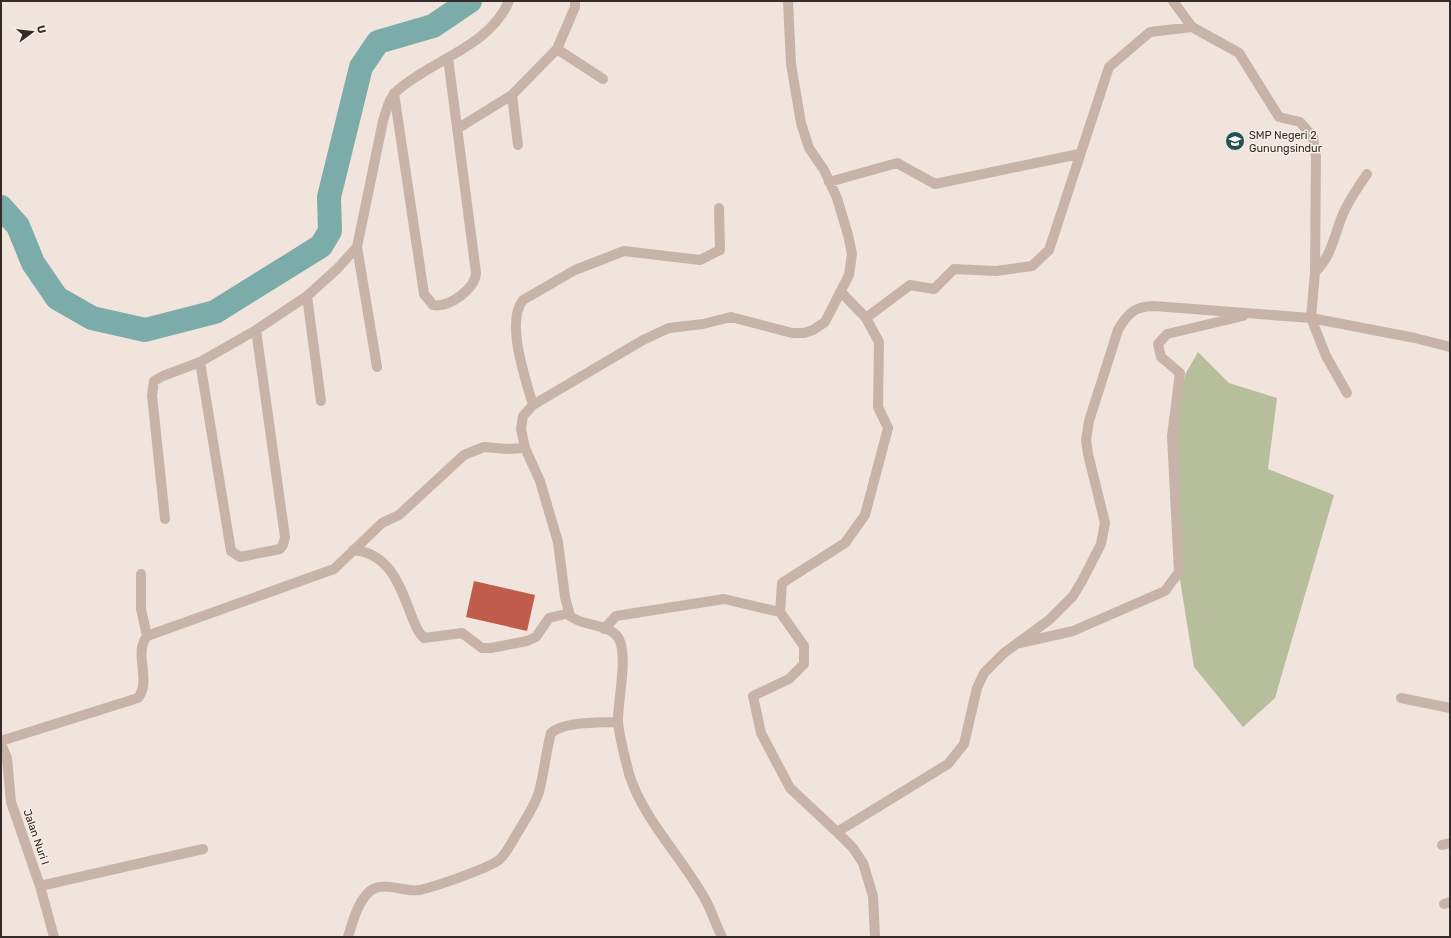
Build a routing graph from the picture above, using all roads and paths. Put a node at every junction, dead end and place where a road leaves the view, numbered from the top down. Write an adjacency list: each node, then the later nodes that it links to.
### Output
1 (509, 1): 7 (street)
2 (576, 1): 6 (street)
3 (788, 1): 15 (street)
4 (1173, 1): 5 (street)
5 (1192, 27): 13 (street); 18 (street)
6 (557, 49): 8 (street); 10 (street)
7 (448, 58): 9 (street); 11 (street)
8 (603, 79)
9 (394, 93): 11 (street); 17 (street)
10 (512, 95): 11 (street); 12 (street)
11 (457, 129)
12 (518, 145)
13 (1079, 154): 15 (street); 22 (street)
14 (1366, 174): 18 (street)
15 (829, 182): 19 (street)
16 (719, 208): 30 (street)
17 (357, 247): 20 (street); 27 (street)
18 (1315, 272): 23 (street)
19 (841, 292): 22 (street); 30 (street)
20 (307, 296): 24 (street); 29 (street)
21 (1251, 314): 23 (street); 39 (street); 39 (street)
22 (866, 318): 35 (street)
23 (1311, 318): 25 (street); 28 (street)
24 (256, 330): 26 (street); 26 (street)
25 (1450, 347)
26 (200, 362): 32 (street)
27 (377, 367)
28 (1347, 393)
29 (321, 401)
30 (532, 405): 31 (street)
31 (525, 448): 33 (street); 36 (street)
32 (166, 519)
33 (353, 550): 36 (street); 38 (street)
34 (141, 574): 38 (street)
35 (780, 612): 37 (street); 44 (street)
36 (569, 613): 37 (street)
37 (604, 629): 42 (street)
38 (147, 636): 43 (street)
39 (1016, 644): 44 (street)
40 (1401, 698): 41 (street)
41 (1450, 708)
42 (618, 722): 48 (street); 49 (street)
43 (1, 743): 46 (street, Jalan Nuri I)
44 (837, 832): 50 (street)
45 (203, 849): 46 (street)
46 (40, 886): 47 (street, Jalan Nuri I)
47 (54, 937)
48 (348, 937)
49 (722, 937)
50 (875, 937)

